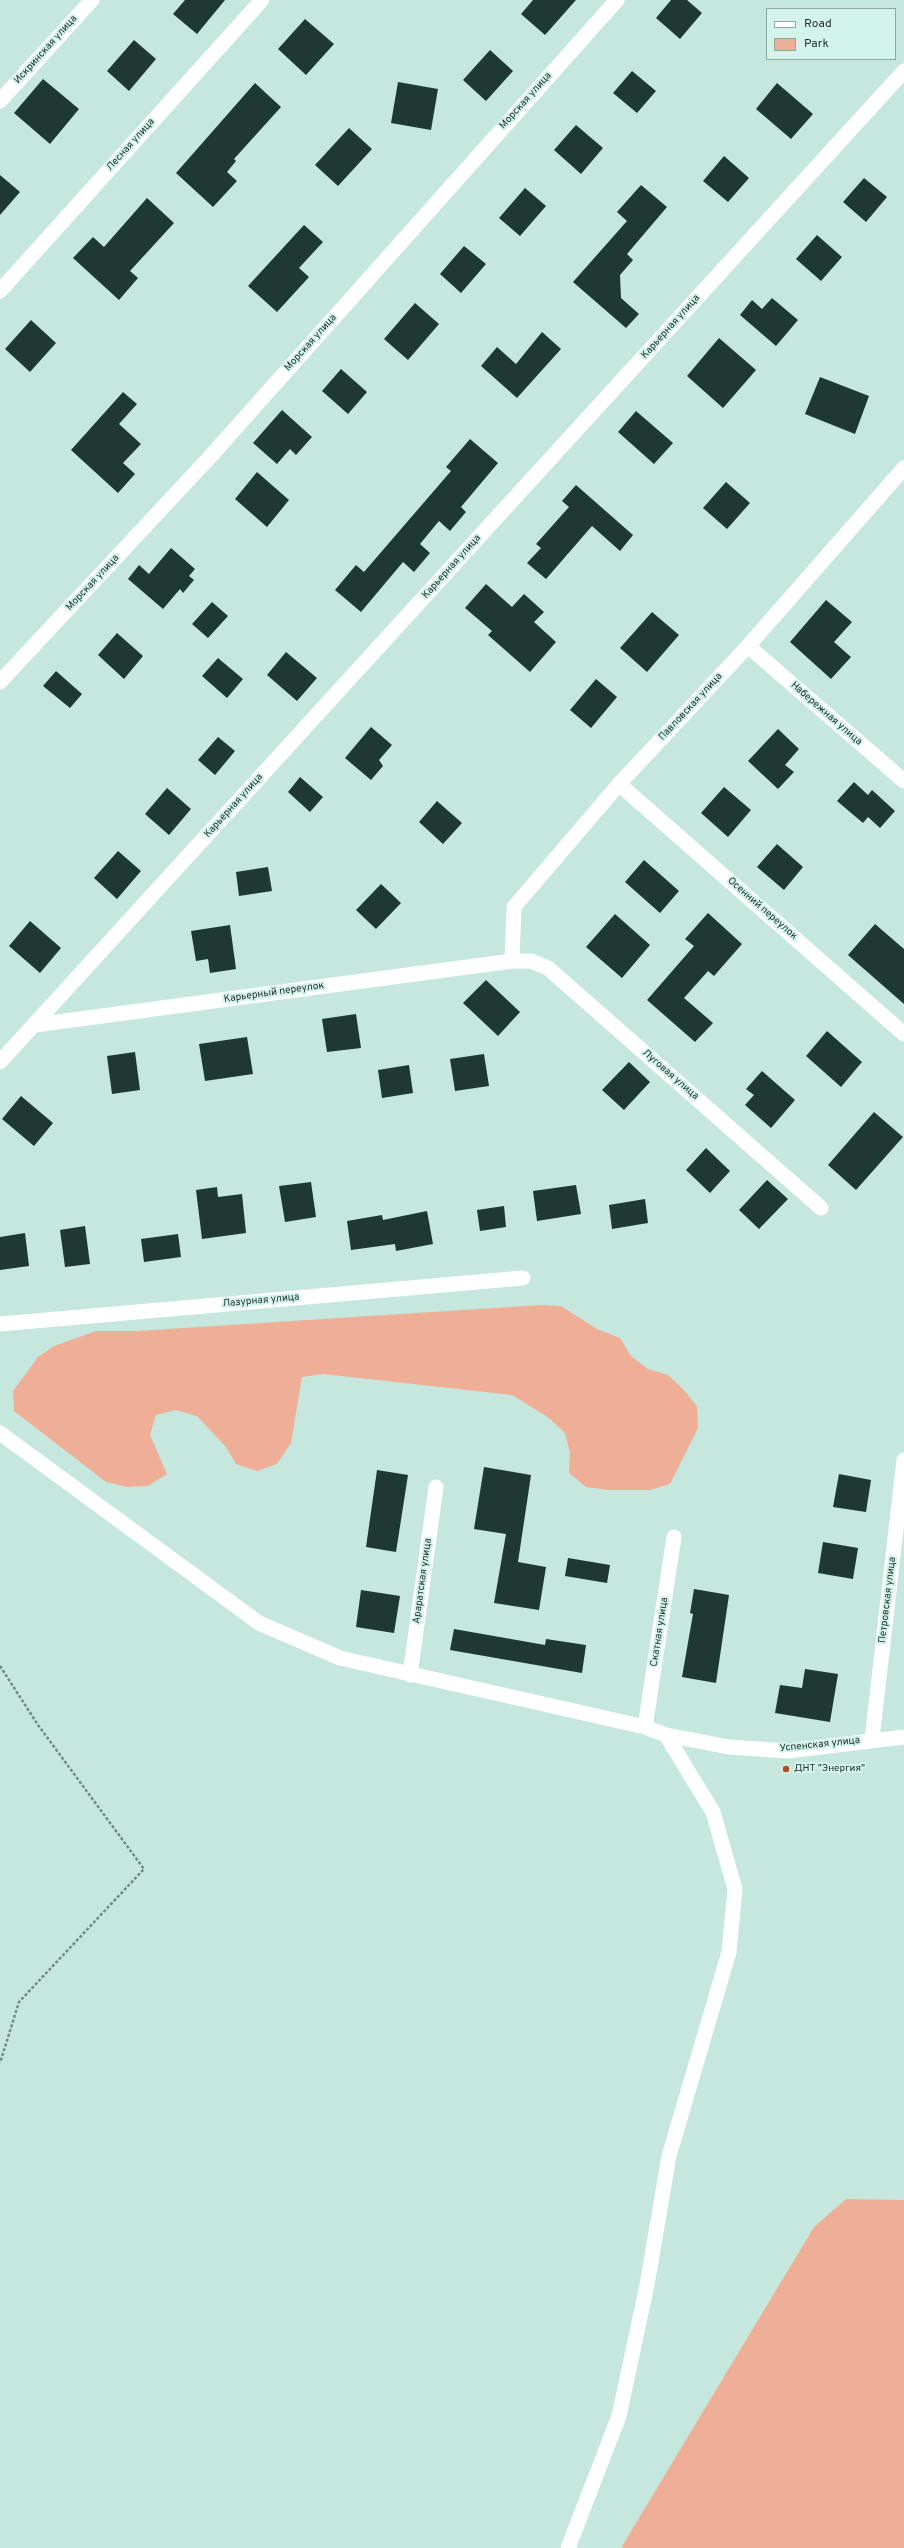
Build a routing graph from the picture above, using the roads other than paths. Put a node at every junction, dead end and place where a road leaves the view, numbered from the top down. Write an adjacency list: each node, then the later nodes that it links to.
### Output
1 (92, 0): 5 (street, Искринская улица)
2 (262, 0): 6 (street, Лесная улица)
3 (617, 0): 9 (street, Морская улица)
4 (904, 71): 13 (street, Карьерная улица)
5 (0, 101)
6 (0, 291)
7 (904, 468): 8 (street, Павловская улица)
8 (748, 646): 10 (street, Набережная улица); 11 (street, Павловская улица)
9 (0, 682)
10 (904, 781)
11 (619, 784): 12 (street, Павловская улица); 14 (street, Осенний переулок)
12 (512, 961): 13 (street, Карьерный переулок); 16 (street, Луговая улица)
13 (35, 1025): 15 (street, Карьерная улица)
14 (904, 1034)
15 (0, 1062)
16 (821, 1208)
17 (523, 1278): 18 (street, Лазурная улица)
18 (0, 1324)
19 (0, 1433): 23 (street, Успенская улица)
20 (904, 1460): 27 (street, Петровская улица)
21 (436, 1487): 23 (street, Араратская улица)
22 (674, 1537): 24 (street, Скатная улица)
23 (410, 1675): 24 (street, Успенская улица)
24 (646, 1727): 25 (street, Успенская улица)
25 (666, 1735): 27 (street, Успенская улица); 28 (street)
26 (904, 1737): 27 (street, Успенская улица)
27 (872, 1739)
28 (568, 2548)

